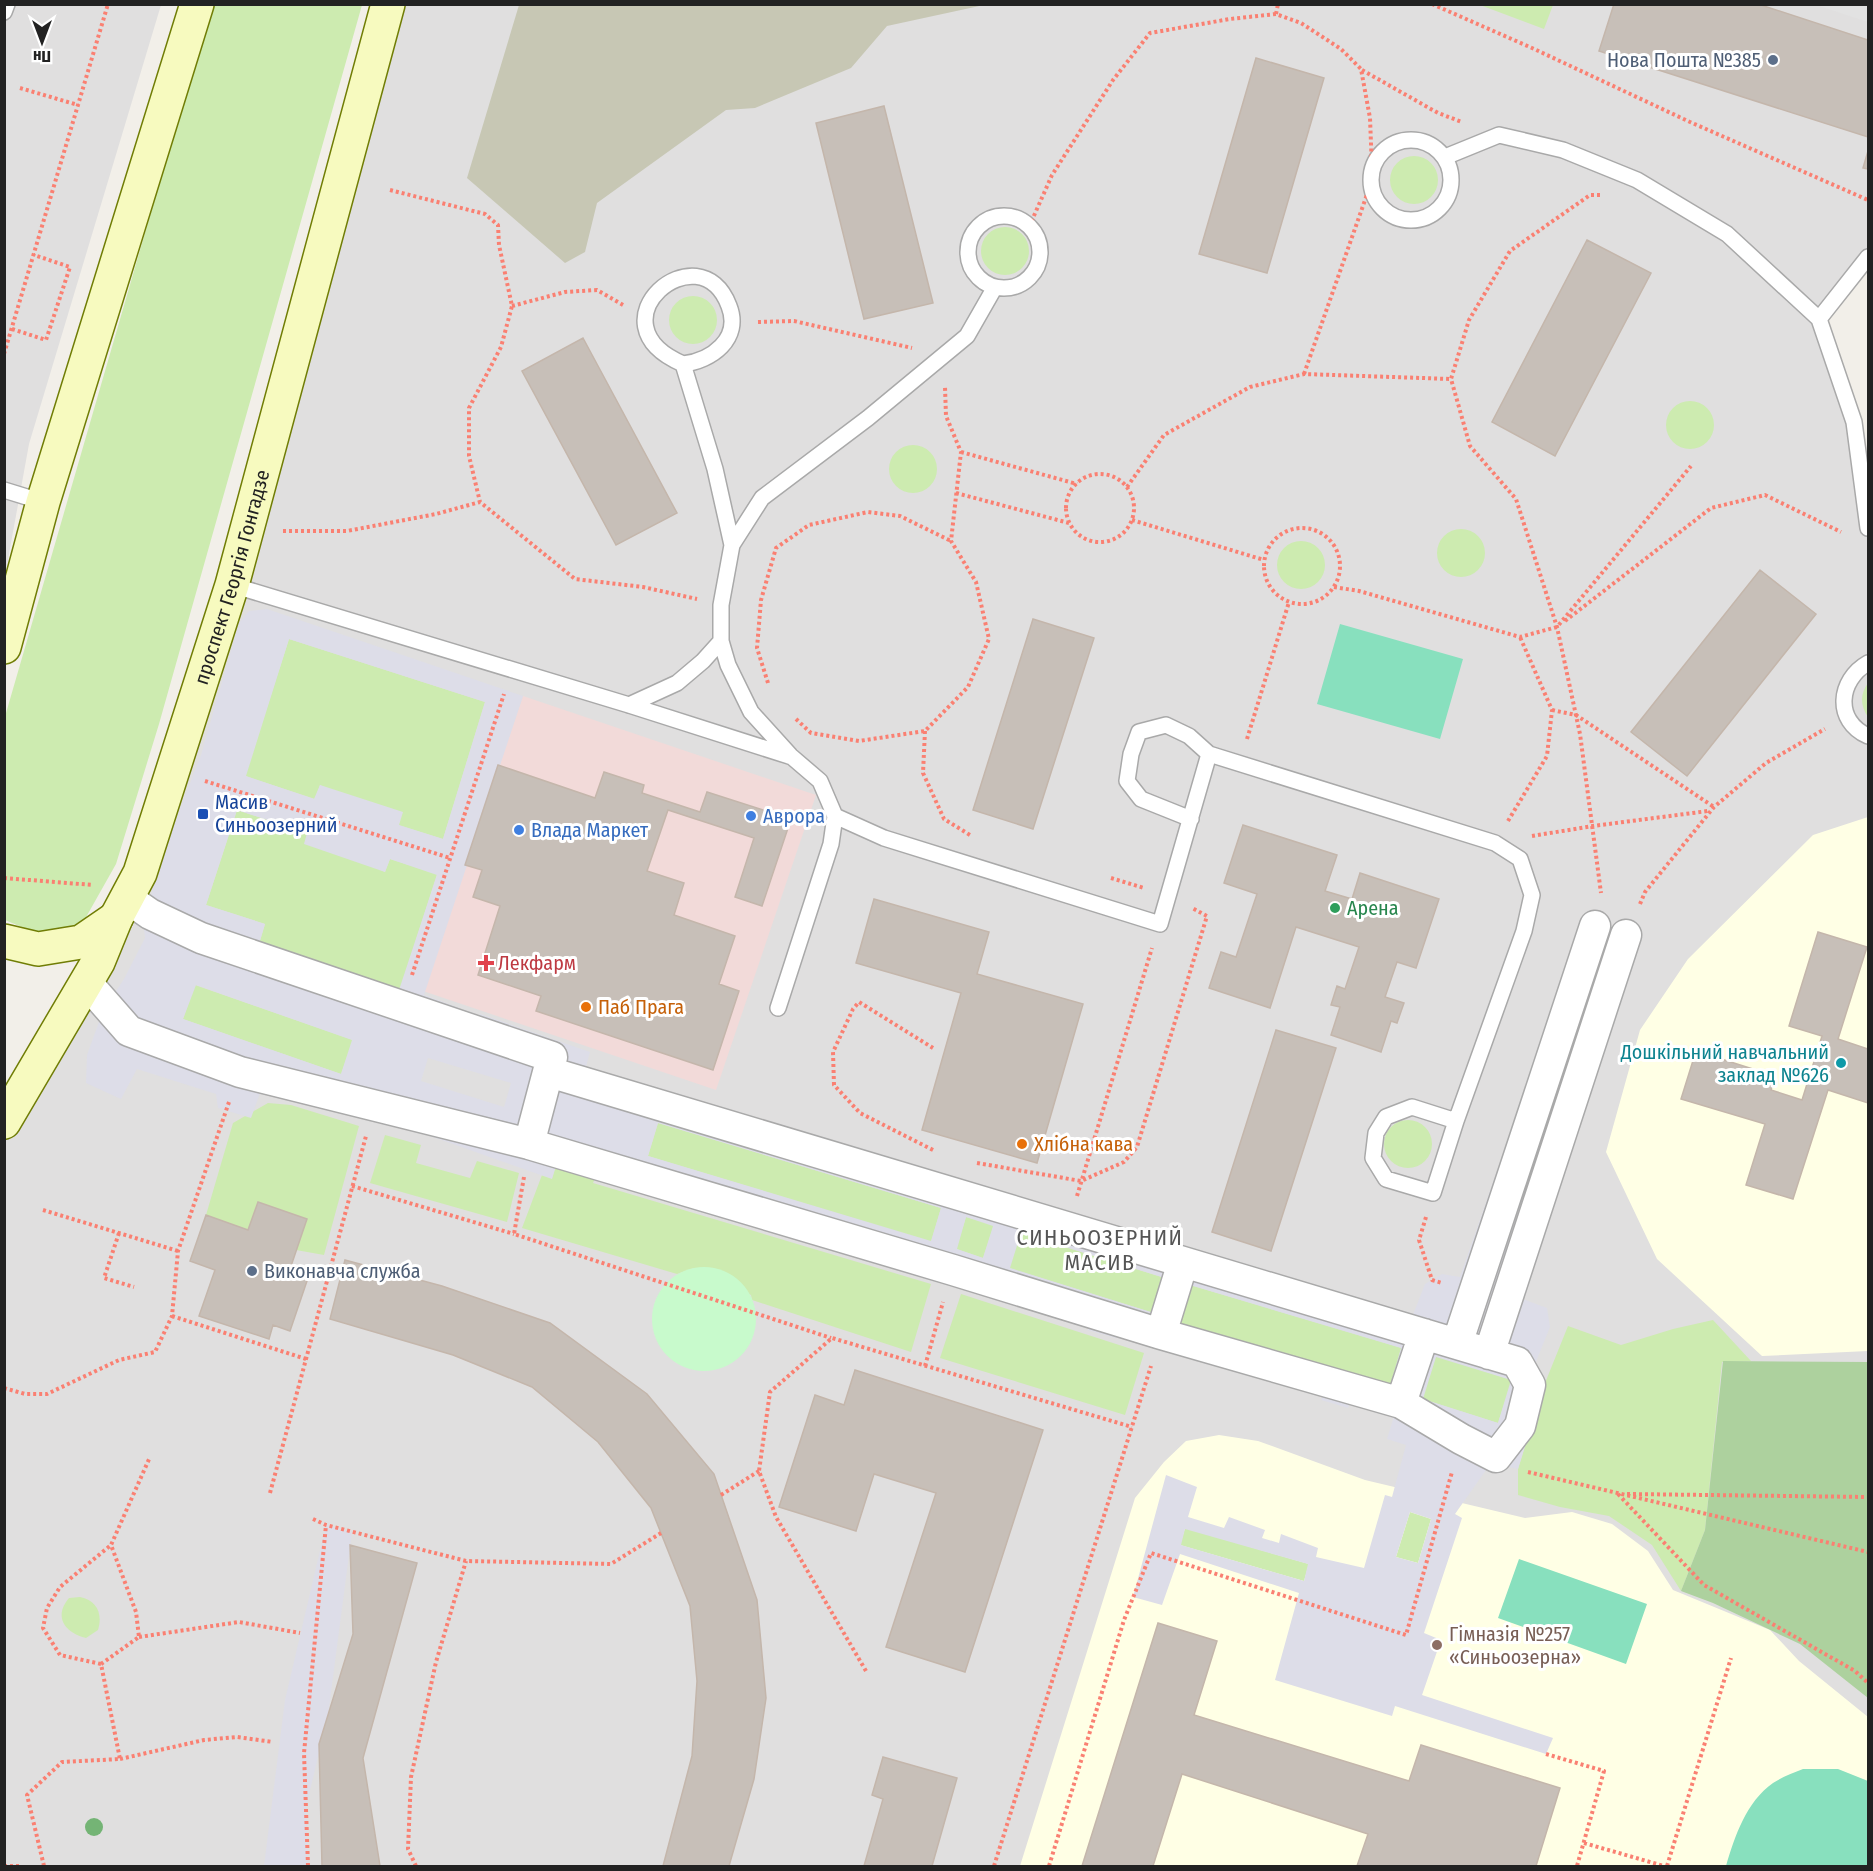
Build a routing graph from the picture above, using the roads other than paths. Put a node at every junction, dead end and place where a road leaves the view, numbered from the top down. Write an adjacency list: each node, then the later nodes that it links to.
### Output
1 (7, 4): 4 (lane)
2 (197, 4): 11 (street)
3 (388, 4): 14 (street, проспект Георгія Гонгадзе)
4 (4, 12)
5 (1445, 158): 5 (lane); 8 (lane)
6 (1869, 257): 8 (lane)
7 (995, 287): 7 (lane); 13 (lane)
8 (1819, 319): 12 (lane)
9 (683, 364): 9 (lane); 13 (lane)
10 (4, 490): 11 (lane)
11 (44, 502): 16 (street)
12 (1869, 528)
13 (732, 545): 15 (lane)
14 (232, 585): 18 (lane); 24 (street, проспект Георгія Гонгадзе)
15 (722, 641): 18 (lane); 21 (lane)
16 (4, 647)
17 (1869, 663): 19 (lane)
18 (629, 705): 21 (lane)
19 (1869, 736)
20 (1209, 754): 23 (lane); 23 (lane); 29 (lane)
21 (792, 757): 22 (lane)
22 (835, 816): 23 (lane); 27 (lane)
23 (1191, 819)
24 (115, 901): 25 (street); 26 (street, проспект Георгія Гонгадзе); 28 (street)
25 (4, 941)
26 (86, 982): 30 (street, проспект Георгія Гонгадзе); 31 (street)
27 (778, 1008)
28 (549, 1072): 31 (street); 34 (street)
29 (1456, 1121): 29 (lane)
30 (4, 1122)
31 (530, 1144): 37 (street)
32 (1507, 1194): 33 (street); 33 (street); 35 (street)
33 (1538, 1204): 36 (street)
34 (1183, 1262): 37 (street); 38 (street)
35 (1474, 1293): 36 (street); 39 (street)
36 (1505, 1302): 40 (street)
37 (1161, 1334): 41 (street)
38 (1424, 1334): 39 (street); 41 (street)
39 (1457, 1344): 40 (street)
40 (1489, 1354): 41 (street)
41 (1401, 1403)

